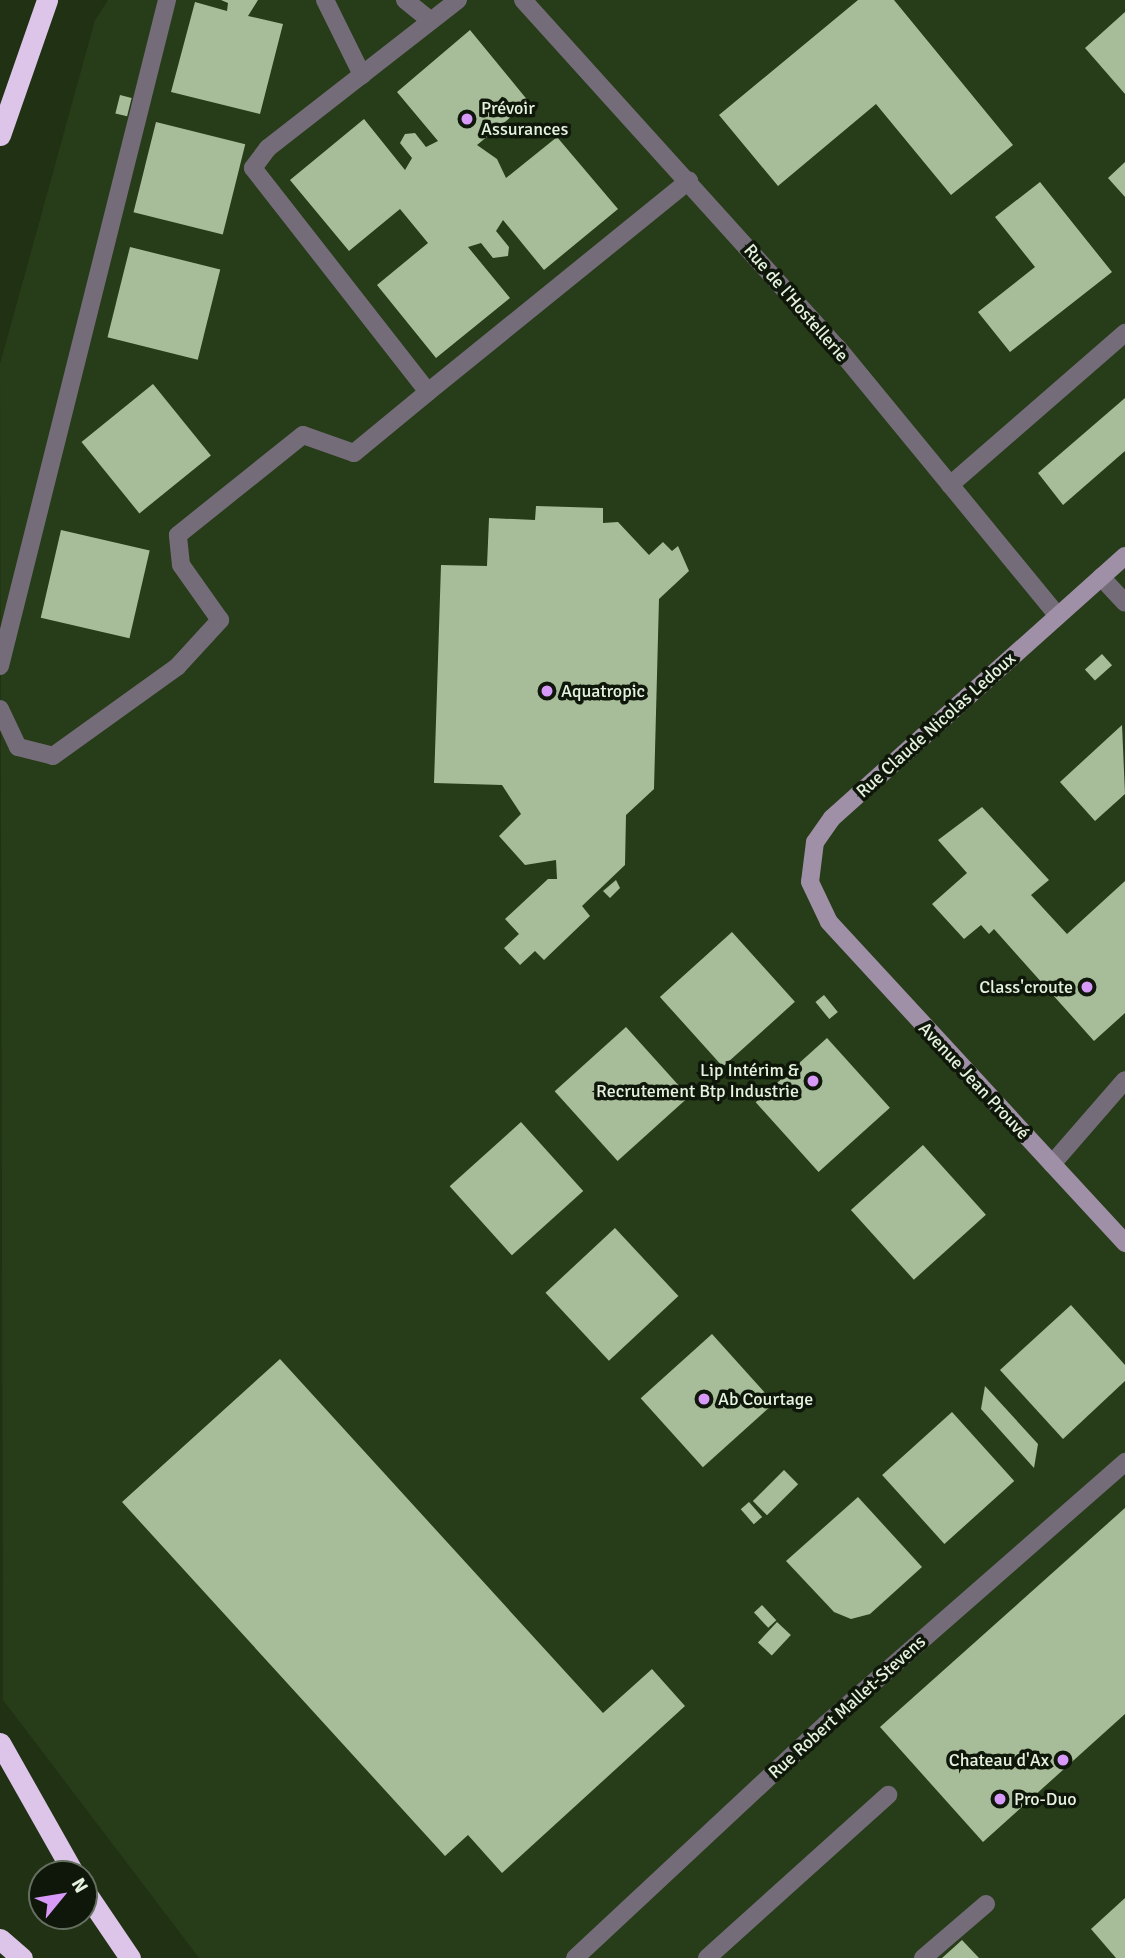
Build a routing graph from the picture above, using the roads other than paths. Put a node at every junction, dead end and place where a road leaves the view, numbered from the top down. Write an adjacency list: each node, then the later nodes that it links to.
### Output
1 (47, 0): 9 (highway)
2 (166, 0): 18 (street)
3 (325, 0): 8 (street)
4 (405, 0): 7 (street)
5 (458, 0): 7 (street)
6 (523, 0): 10 (street, Rue de l'Hostellerie)
7 (431, 21): 8 (street)
8 (362, 75): 12 (street)
9 (0, 135)
10 (689, 181): 12 (street); 13 (street, Rue de l'Hostellerie)
11 (1125, 333): 13 (street)
12 (428, 392): 19 (street)
13 (950, 485): 17 (street, Rue de l'Hostellerie)
14 (1125, 556): 15 (street, Rue Claude Nicolas Ledoux)
15 (1101, 578): 16 (street); 17 (street, Rue Claude Nicolas Ledoux)
16 (1125, 603)
17 (1058, 616): 20 (street, Rue Claude Nicolas Ledoux)
18 (0, 666)
19 (0, 709)
20 (829, 922): 22 (street, Avenue Jean Prouvé)
21 (1125, 1080): 22 (street)
22 (1052, 1164): 23 (street, Avenue Jean Prouvé)
23 (1123, 1242)
24 (1125, 1462): 33 (street, Rue Robert Mallet-Stevens)
25 (0, 1742): 27 (highway)
26 (888, 1795): 34 (street)
27 (66, 1860)
28 (986, 1904): 35 (street)
29 (98, 1911): 32 (highway)
30 (0, 1939): 31 (highway)
31 (22, 1958)
32 (130, 1958)
33 (575, 1958)
34 (707, 1958)
35 (923, 1958)

